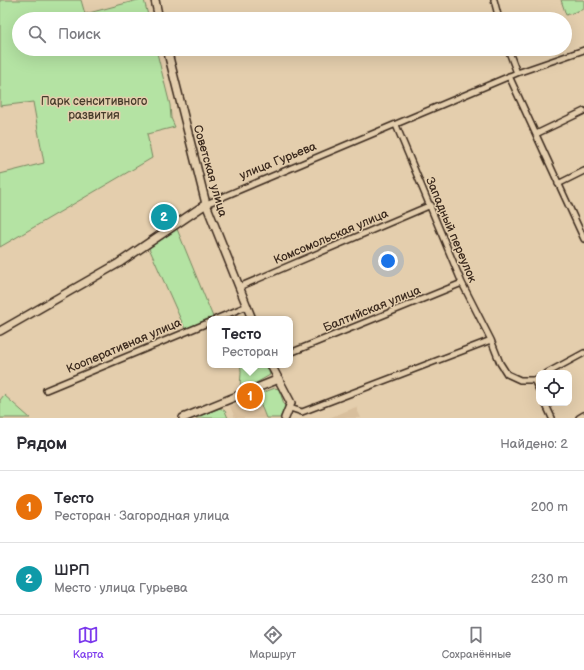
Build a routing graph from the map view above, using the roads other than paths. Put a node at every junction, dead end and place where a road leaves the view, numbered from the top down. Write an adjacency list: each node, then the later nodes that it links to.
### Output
1 (155, 0): 3 (main road)
2 (494, 0): 4 (street)
3 (158, 12)
4 (497, 12)
5 (584, 50): 6 (street, улица Гурьева)
6 (572, 54)
7 (169, 56): 17 (main road, Советская улица)
8 (511, 56): 10 (street)
9 (567, 56): 10 (street, улица Гурьева)
10 (517, 74): 11 (street, улица Гурьева)
11 (509, 76): 13 (street, улица Гурьева); 14 (street)
12 (584, 111): 14 (street)
13 (396, 125): 17 (street, улица Гурьева); 18 (street, Западный переулок)
14 (536, 134): 16 (street)
15 (584, 171): 16 (street)
16 (558, 184): 19 (street)
17 (206, 204): 22 (main road, Советская улица); 27 (main road, улица Гурьева)
18 (430, 205): 21 (street, Западный переулок); 22 (street, Комсомольская улица)
19 (583, 233): 20 (street)
20 (584, 240)
21 (462, 283): 28 (street, Западный переулок); 29 (street, Балтийская улица)
22 (239, 287): 23 (main road, Советская улица)
23 (247, 306): 24 (street); 25 (main road, Советская улица)
24 (223, 316)
25 (251, 316)
26 (207, 323): 35 (street, Кооперативная улица)
27 (0, 331)
28 (491, 340): 34 (street, Западный переулок); 37 (street)
29 (293, 352)
30 (584, 353): 32 (street)
31 (274, 368): 33 (main road)
32 (553, 370)
33 (279, 379): 37 (main road); 39 (main road)
34 (536, 379)
35 (46, 390)
36 (546, 406): 41 (street)
37 (290, 408): 40 (main road)
38 (584, 415): 42 (street)
39 (183, 418)
40 (285, 418)
41 (552, 418)
42 (578, 418)

